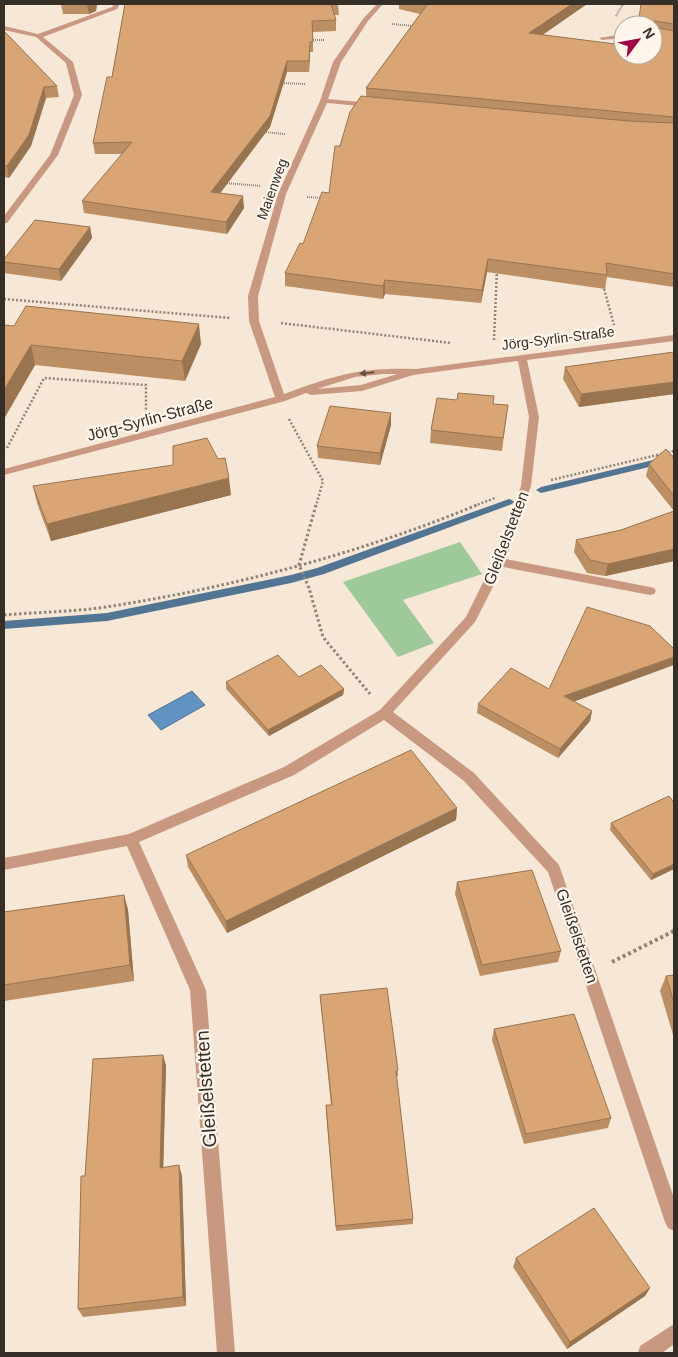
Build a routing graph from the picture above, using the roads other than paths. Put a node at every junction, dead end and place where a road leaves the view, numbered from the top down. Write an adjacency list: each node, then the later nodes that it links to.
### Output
1 (117, 4): 4 (street)
2 (380, 4): 7 (street, Maienweg)
3 (4, 28): 4 (street)
4 (38, 36): 9 (street)
5 (613, 37): 6 (street)
6 (602, 38)
7 (324, 101): 8 (street); 14 (street, Maienweg)
8 (383, 106)
9 (4, 221)
10 (674, 338): 11 (street, Jörg-Syrlin-Straße)
11 (522, 357): 12 (street, Jörg-Syrlin-Straße); 16 (street, Gleißelstetten)
12 (416, 372): 13 (street, Jörg-Syrlin-Straße); 13 (street, Jörg-Syrlin-Straße, one-way to 13)
13 (304, 392): 14 (street, Jörg-Syrlin-Straße)
14 (282, 399): 15 (street, Jörg-Syrlin-Straße)
15 (4, 472)
16 (499, 562): 17 (street); 18 (street, Gleißelstetten)
17 (650, 591)
18 (385, 713): 19 (street, Gleißelstetten); 21 (street, Gleißelstetten)
19 (131, 839): 20 (street, Gleißelstetten); 23 (street, Gleißelstetten)
20 (4, 864)
21 (674, 1222)
22 (674, 1333): 24 (street)
23 (226, 1353)
24 (647, 1353)

